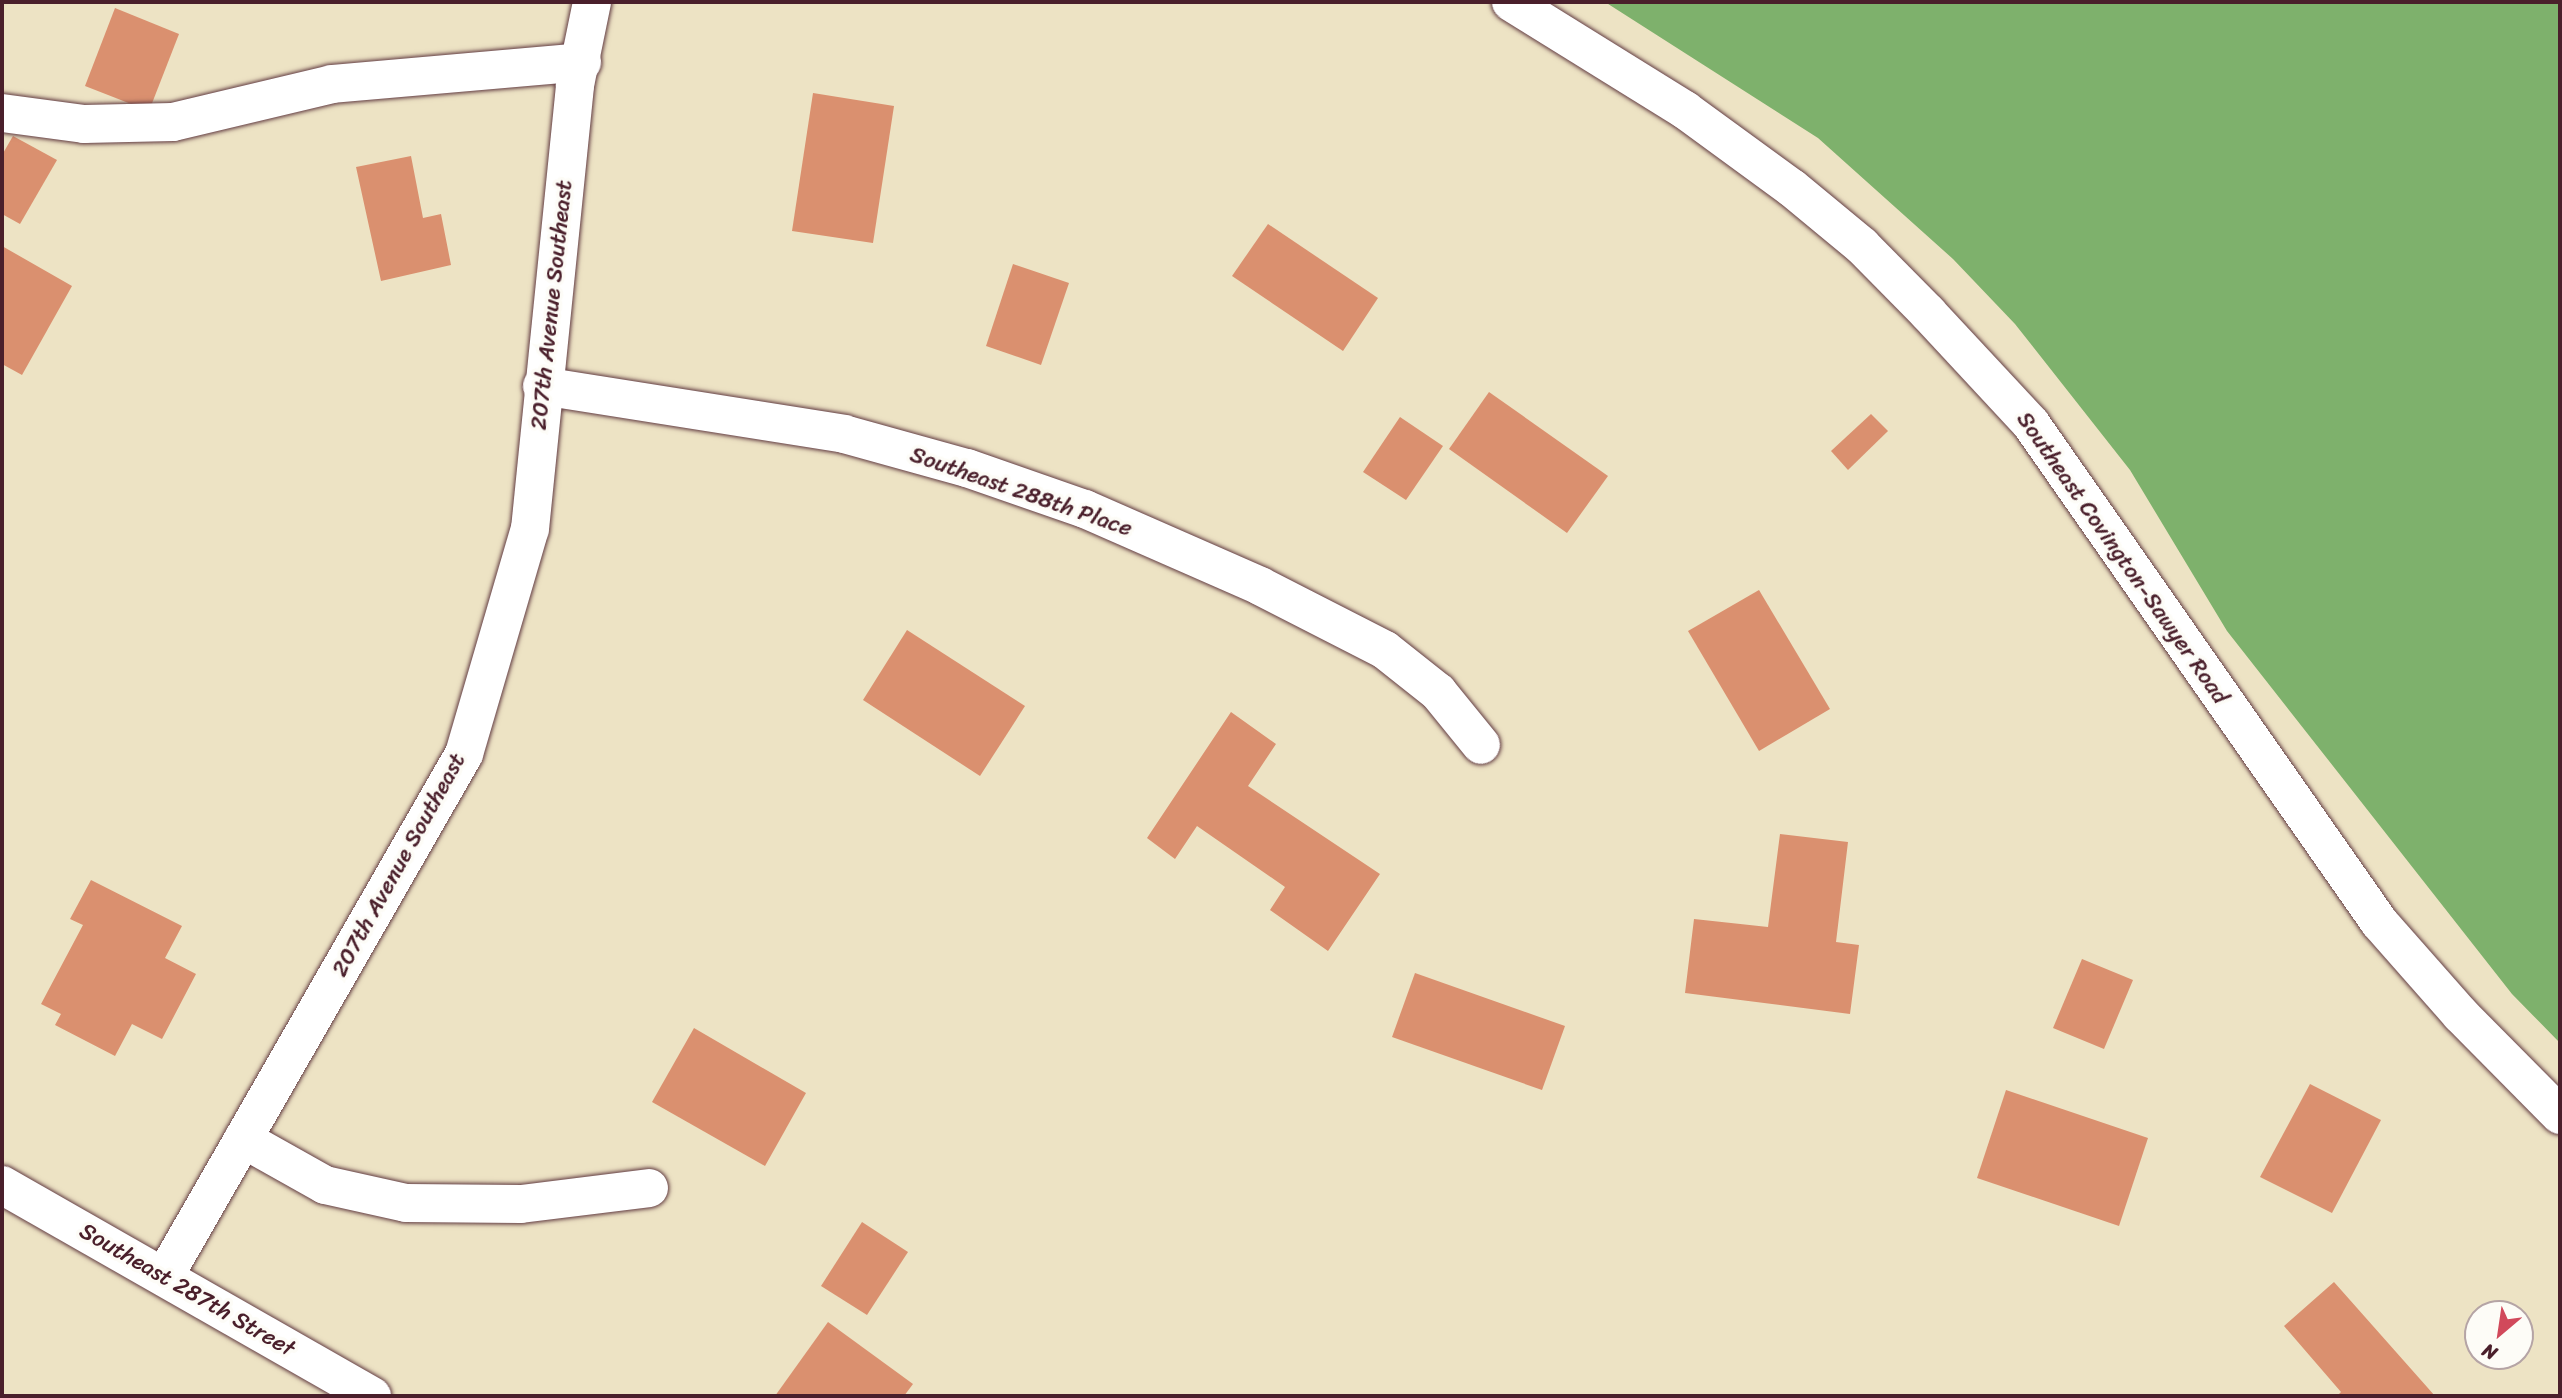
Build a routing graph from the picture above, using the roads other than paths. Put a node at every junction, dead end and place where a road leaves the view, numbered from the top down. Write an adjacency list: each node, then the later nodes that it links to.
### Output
1 (592, 2): 3 (street, 207th Avenue Southeast)
2 (1511, 2): 7 (street, Southeast Covington-Sawyer Road)
3 (582, 62): 4 (street); 5 (street, 207th Avenue Southeast)
4 (2, 113)
5 (542, 386): 6 (street, Southeast 288th Place); 8 (street, 207th Avenue Southeast)
6 (1482, 745)
7 (2560, 1115)
8 (243, 1139): 10 (street); 11 (street, 207th Avenue Southeast)
9 (2, 1185): 11 (street, Southeast 287th Street)
10 (649, 1188)
11 (164, 1277): 12 (street, Southeast 287th Street)
12 (372, 1396)

